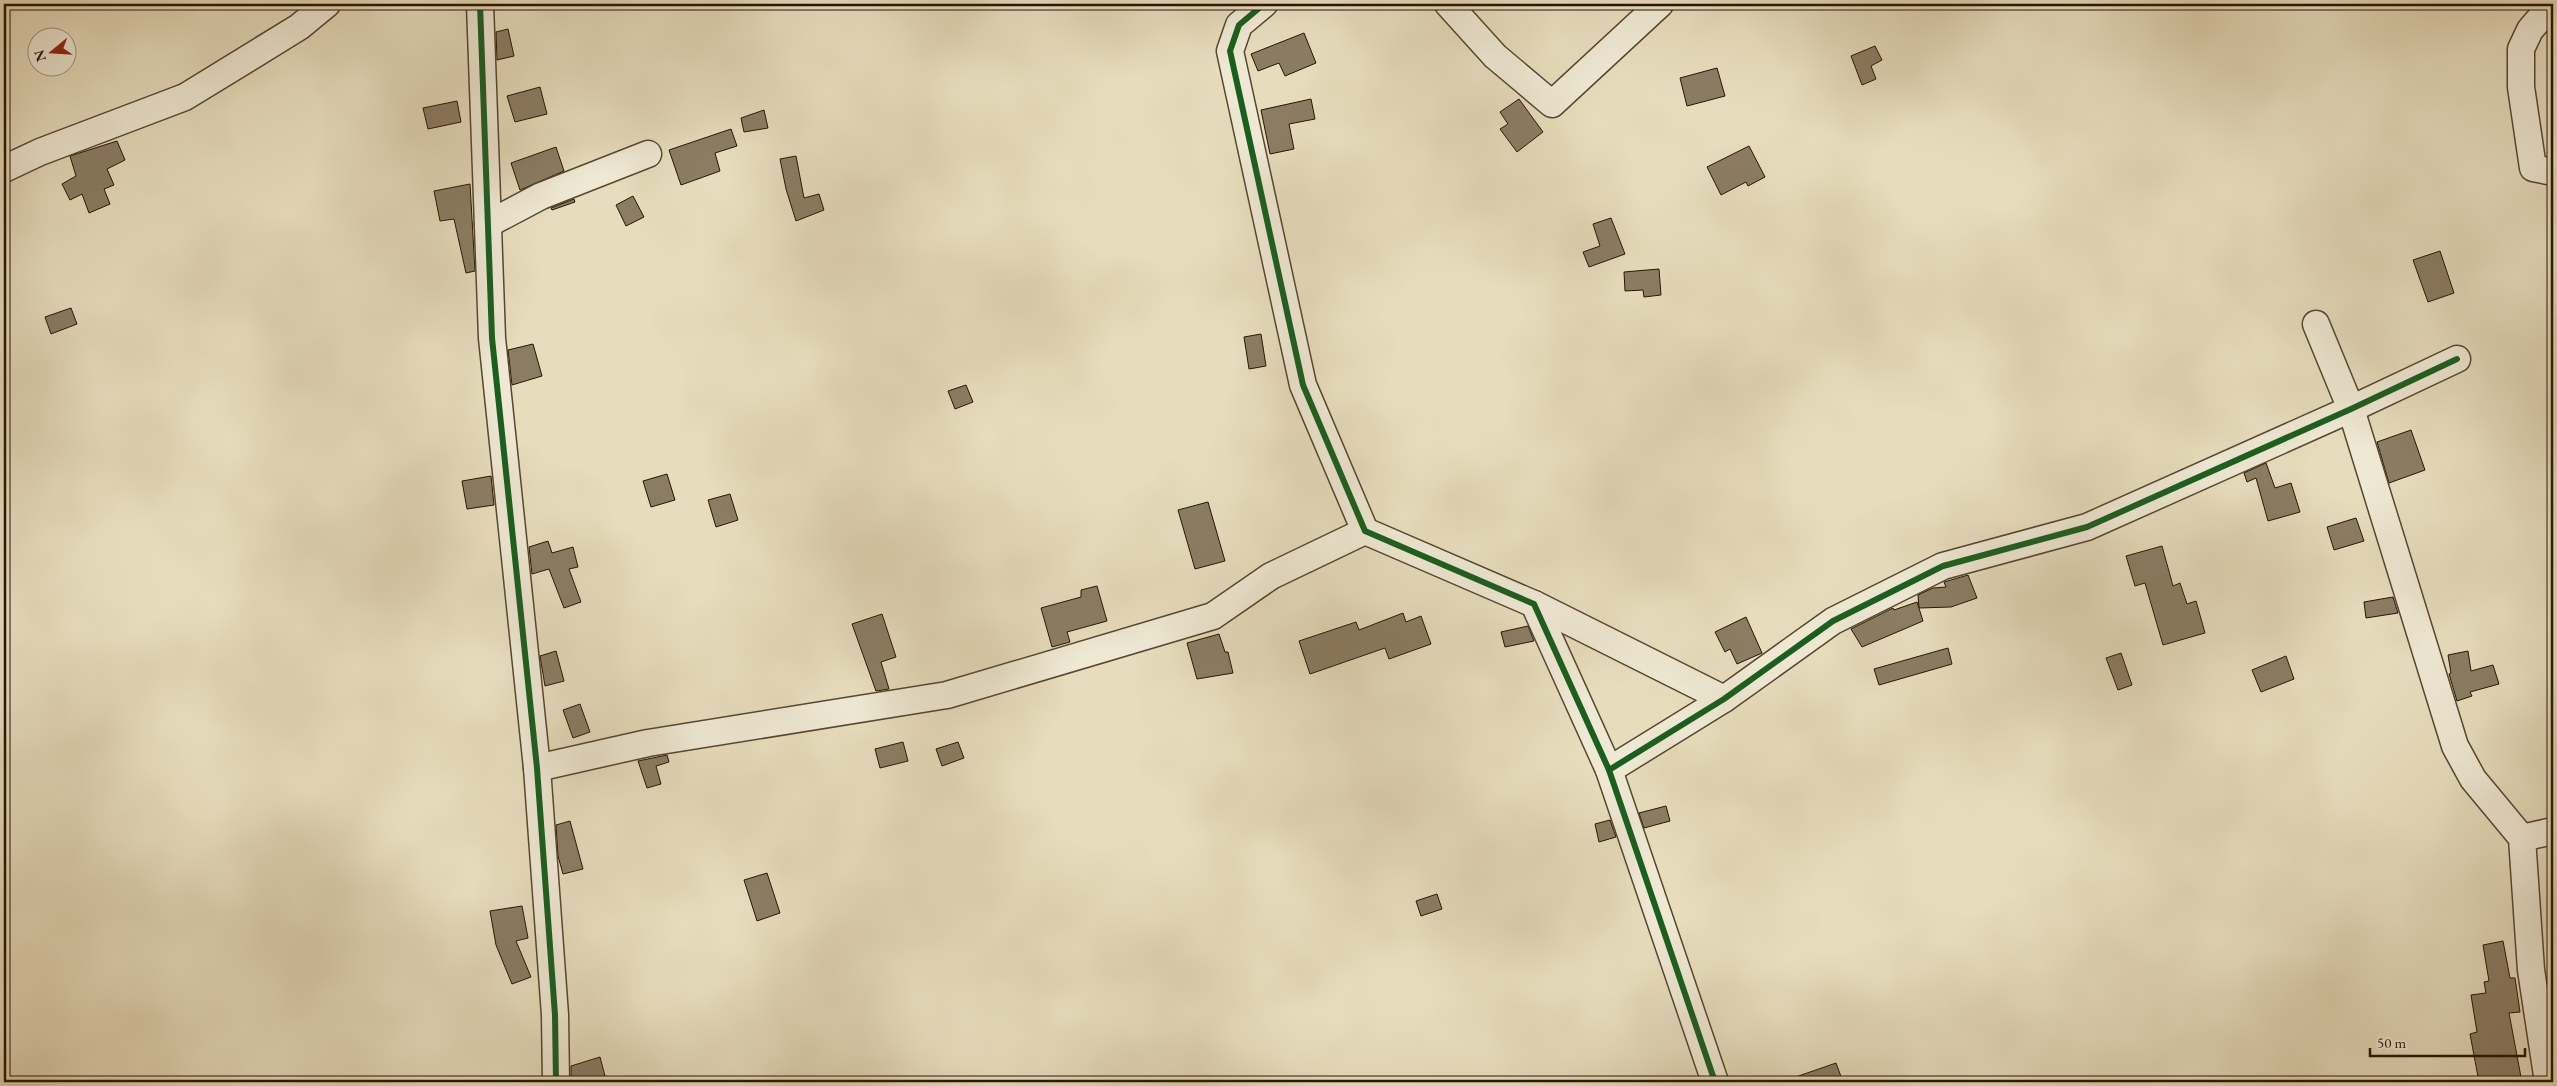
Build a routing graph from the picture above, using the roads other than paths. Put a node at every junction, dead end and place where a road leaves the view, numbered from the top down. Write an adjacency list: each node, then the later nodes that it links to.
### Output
1 (328, 4): 8 (street)
2 (480, 4): 10 (street)
3 (1264, 4): 14 (street)
4 (1448, 4): 5 (street)
5 (1660, 4)
6 (2553, 12): 9 (street)
7 (648, 154): 10 (street)
8 (4, 169)
9 (2553, 172)
10 (488, 224): 17 (street)
11 (2316, 324): 13 (street)
12 (2457, 359): 13 (street)
13 (2351, 410): 16 (street); 20 (street)
14 (1365, 531): 15 (street); 17 (street)
15 (1534, 604): 16 (street); 18 (street)
16 (1724, 699): 18 (street)
17 (538, 768): 21 (street)
18 (1609, 770): 22 (street)
19 (2553, 831): 20 (street)
20 (2522, 838): 23 (street)
21 (556, 1082)
22 (1714, 1082)
23 (2548, 1082)

